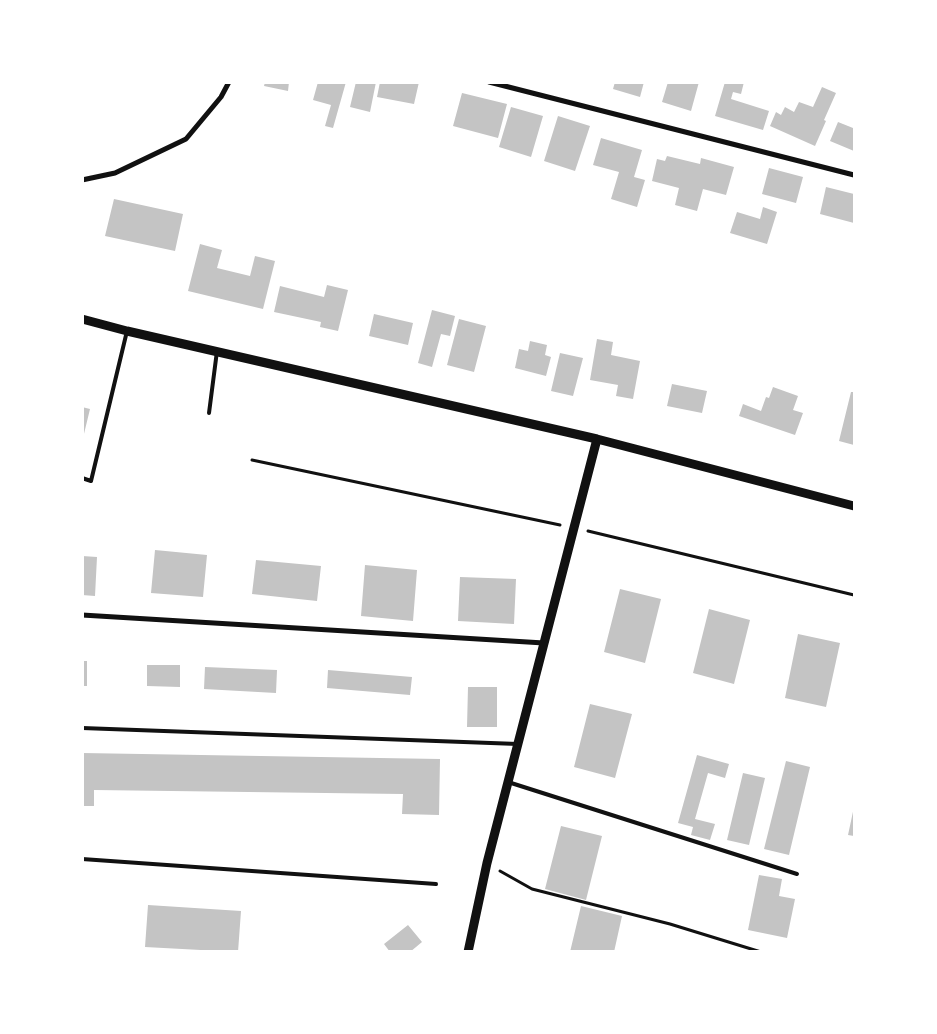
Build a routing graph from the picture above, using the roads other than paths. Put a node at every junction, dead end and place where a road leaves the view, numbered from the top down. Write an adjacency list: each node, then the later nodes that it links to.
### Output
1 (229, 82): 4 (street)
2 (489, 82): 3 (street)
3 (854, 175)
4 (82, 180)
5 (82, 319): 6 (street)
6 (126, 331): 7 (street); 10 (lane)
7 (217, 351): 8 (lane); 9 (street)
8 (209, 413)
9 (597, 439): 11 (street); 13 (street)
10 (82, 478)
11 (854, 506)
12 (82, 615): 13 (street)
13 (544, 643): 15 (street)
14 (82, 728): 15 (lane)
15 (518, 744): 16 (street)
16 (508, 782): 18 (lane); 20 (street)
17 (82, 859): 19 (lane)
18 (797, 874)
19 (436, 884)
20 (468, 952)

